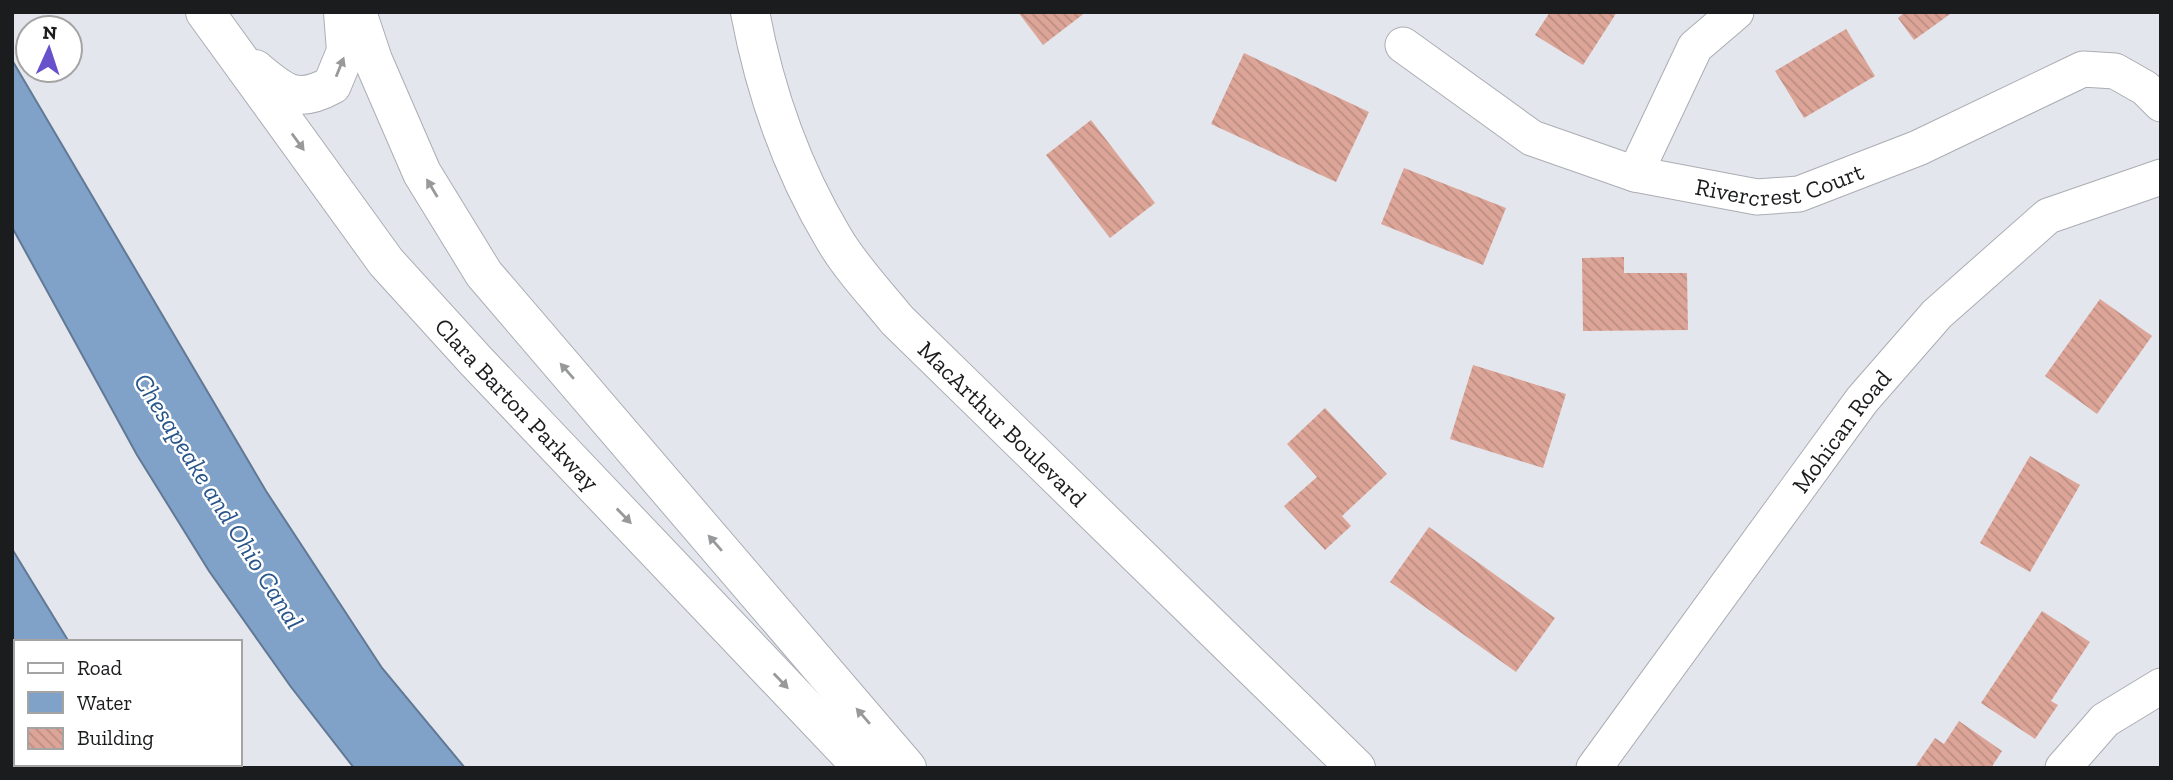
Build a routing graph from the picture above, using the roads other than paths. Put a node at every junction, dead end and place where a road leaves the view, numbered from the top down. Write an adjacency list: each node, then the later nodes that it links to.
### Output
1 (205, 12): 7 (main road, Clara Barton Parkway)
2 (343, 12): 7 (main road, one-way to 2)
3 (357, 12): 13 (main road, one-way to 3)
4 (750, 12): 14 (main road, MacArthur Boulevard)
5 (1736, 12): 9 (street)
6 (1403, 46): 9 (street, Rivercrest Court)
7 (229, 47): 12 (main road, Clara Barton Parkway, one-way to 12)
8 (2161, 104): 9 (street, Rivercrest Court)
9 (1635, 174)
10 (2161, 177): 15 (street, Mohican Road)
11 (2161, 686): 16 (street)
12 (863, 768)
13 (907, 768)
14 (1356, 768)
15 (1594, 768)
16 (2063, 768)

